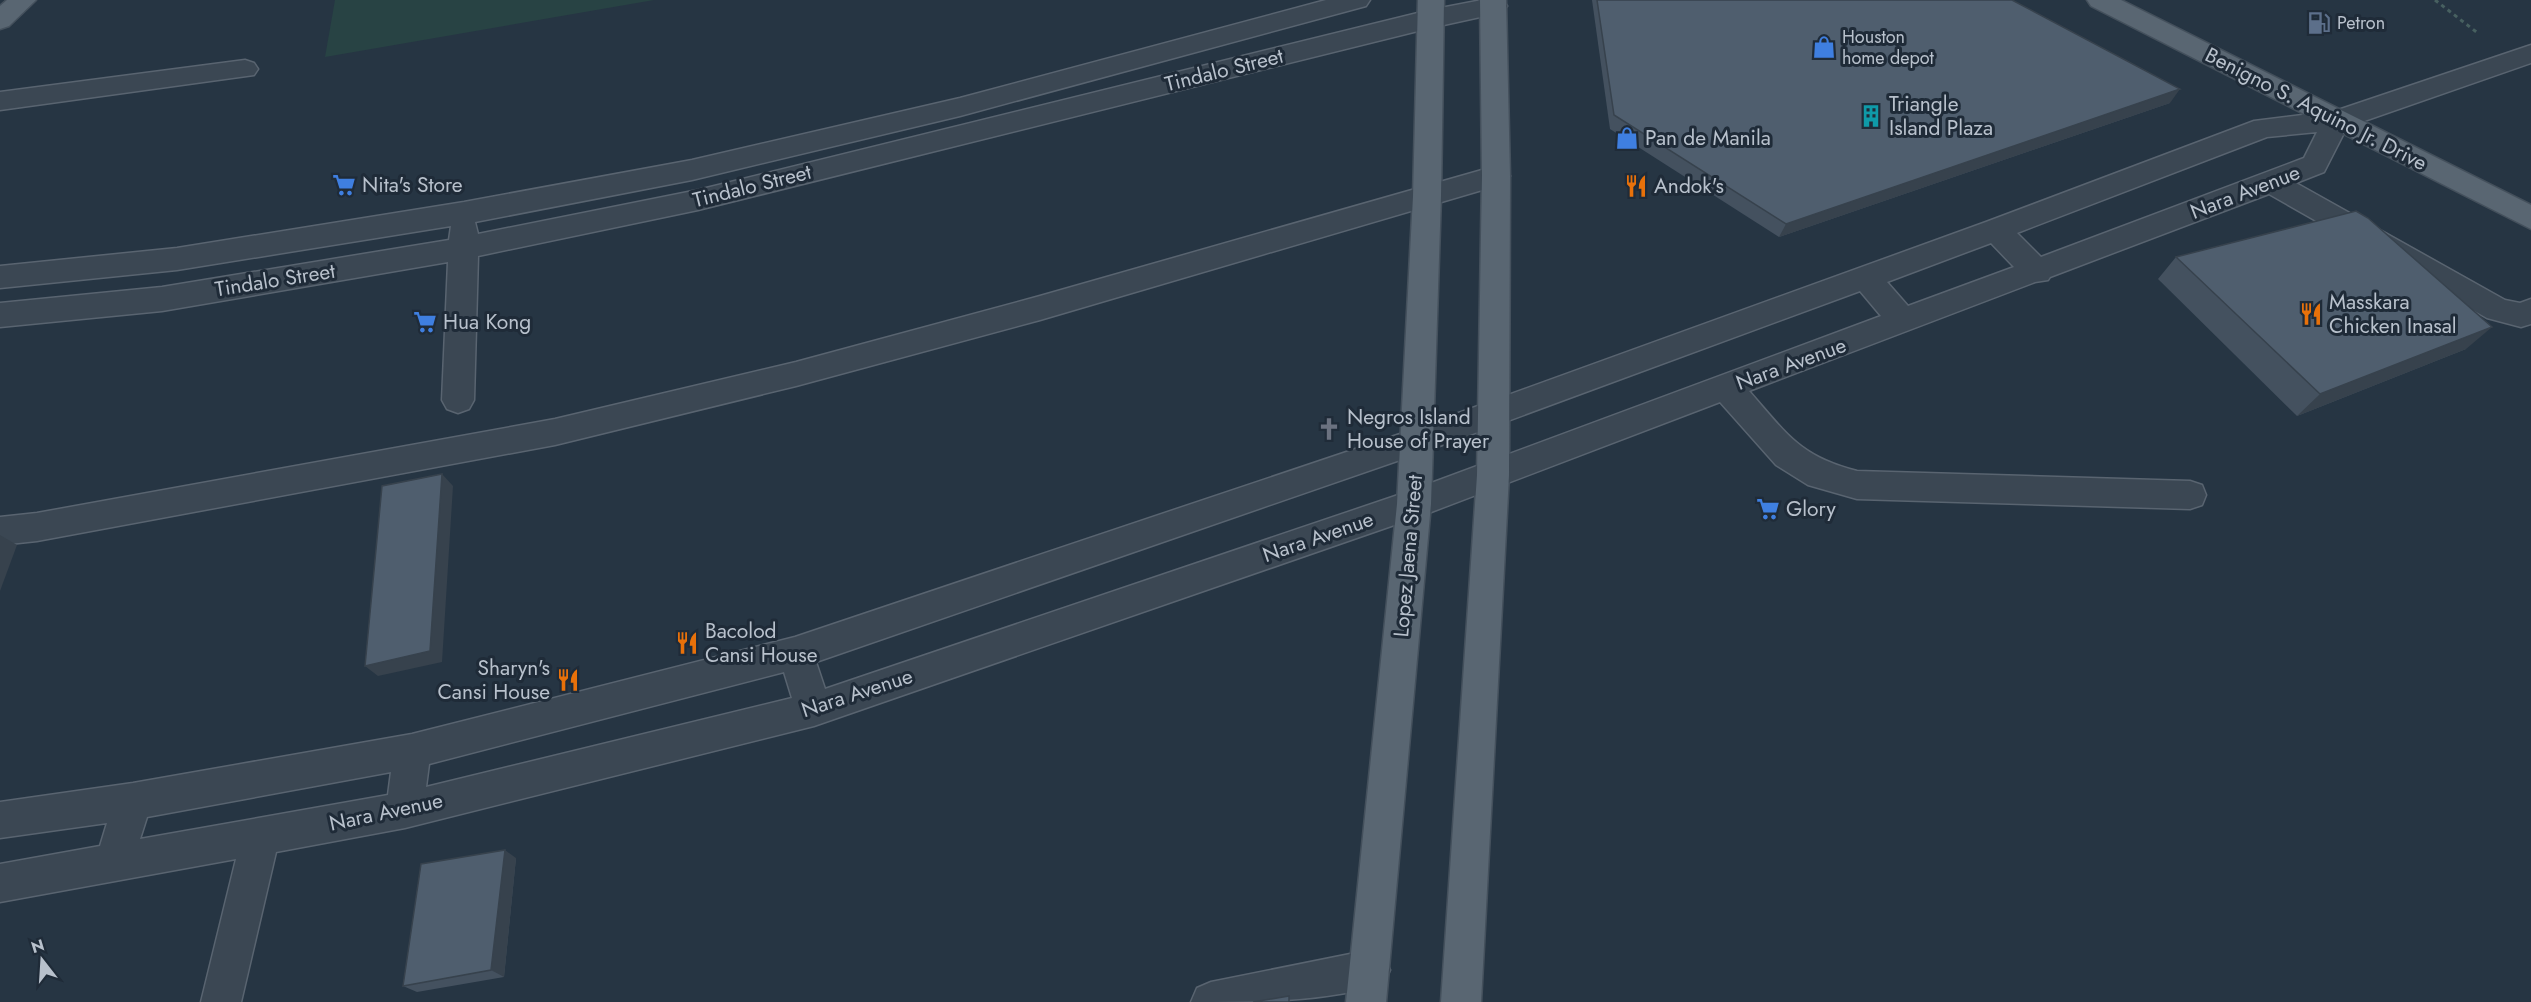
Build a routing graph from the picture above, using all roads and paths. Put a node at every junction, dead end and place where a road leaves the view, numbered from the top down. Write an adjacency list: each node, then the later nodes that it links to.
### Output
1 (23, 0): 7 (main road)
2 (1357, 0): 11 (street, Tindalo Street)
3 (2100, 0): 12 (main road, Benigno S. Aquino Jr. Drive)
4 (2435, 0): 8 (path)
5 (1494, 3): 6 (street, Tindalo Street); 15 (main road)
6 (1430, 10): 13 (street, Tindalo Street); 17 (main road, Lopez Jaena Street)
7 (0, 20)
8 (2522, 57): 12 (street)
9 (245, 69): 10 (street)
10 (0, 101)
11 (960, 107): 13 (street); 14 (street, Tindalo Street)
12 (2337, 120): 16 (street, Nara Avenue); 20 (main road, Benigno S. Aquino Jr. Drive); 21 (street)
13 (969, 133): 18 (street, Tindalo Street)
14 (692, 170): 18 (street); 19 (street, Tindalo Street)
15 (1496, 176): 17 (street); 33 (main road)
16 (2271, 183): 24 (street, Nara Avenue); 28 (street)
17 (1427, 196): 34 (main road, Lopez Jaena Street); 38 (street)
18 (698, 200): 22 (street, Tindalo Street)
19 (464, 213): 22 (street); 23 (street, Tindalo Street)
20 (2531, 218)
21 (1996, 230): 24 (street); 26 (street)
22 (465, 248): 27 (street, Tindalo Street); 32 (street)
23 (177, 259): 25 (street, Tindalo Street); 27 (street)
24 (2038, 272): 30 (street, Nara Avenue)
25 (0, 277)
26 (1866, 278): 30 (street); 33 (street)
27 (162, 299): 29 (street, Tindalo Street)
28 (2531, 311)
29 (0, 315)
30 (1904, 322): 31 (street, Nara Avenue)
31 (1727, 388): 35 (street, Nara Avenue); 36 (street)
32 (458, 400)
33 (1492, 414): 34 (street); 35 (main road)
34 (1415, 442): 37 (main road, Lopez Jaena Street); 39 (street)
35 (1493, 475): 37 (street, Nara Avenue); 51 (main road)
36 (2190, 495)
37 (1414, 504): 40 (street, Nara Avenue); 48 (main road, Lopez Jaena Street)
38 (0, 531)
39 (795, 653): 40 (street); 41 (street)
40 (814, 708): 43 (street, Nara Avenue)
41 (412, 751): 42 (street); 43 (street)
42 (133, 801): 44 (street); 46 (street)
43 (405, 810): 45 (street, Nara Avenue)
44 (0, 820)
45 (260, 838): 46 (street, Nara Avenue); 49 (street)
46 (113, 864): 47 (street, Nara Avenue)
47 (0, 883)
48 (1368, 986): 50 (street)
49 (221, 1002)
50 (1211, 1002)
51 (1461, 1002)

